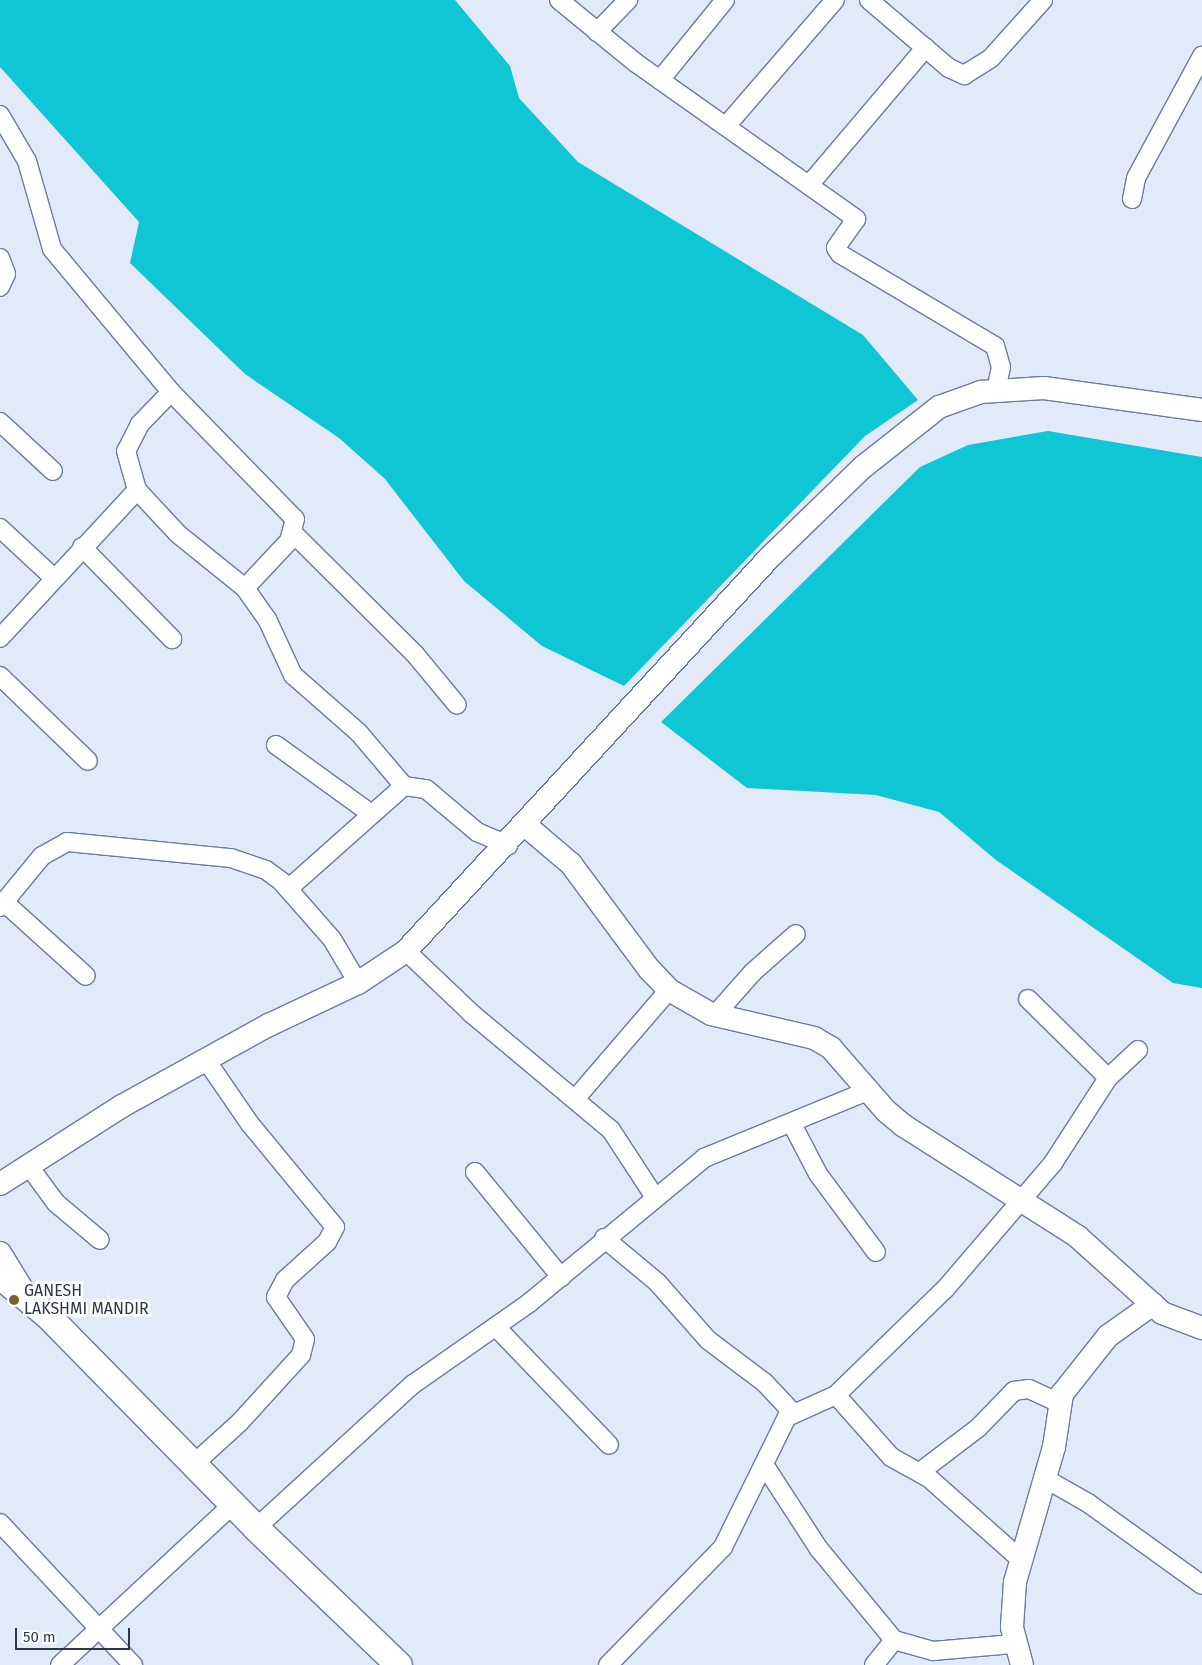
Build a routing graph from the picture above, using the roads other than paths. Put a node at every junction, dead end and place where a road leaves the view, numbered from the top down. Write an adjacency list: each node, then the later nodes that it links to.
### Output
1 (559, 0): 7 (street)
2 (628, 0): 7 (street)
3 (725, 0): 10 (street)
4 (835, 0): 12 (street)
5 (868, 0): 8 (street)
6 (1043, 0): 8 (street)
7 (597, 32): 10 (street)
8 (925, 48): 13 (street)
9 (1202, 56): 14 (street)
10 (660, 80): 12 (street)
11 (0, 116): 18 (street)
12 (727, 125): 13 (street)
13 (809, 185): 17 (street)
14 (1132, 199)
15 (0, 258): 16 (street)
16 (0, 287)
17 (996, 390): 19 (street); 36 (street)
18 (171, 392): 22 (street); 24 (street)
19 (1202, 410)
20 (0, 422): 21 (street)
21 (53, 471)
22 (138, 490): 25 (street); 27 (street)
23 (0, 528): 26 (street)
24 (294, 534): 27 (street); 31 (street)
25 (82, 547): 26 (street); 29 (street)
26 (54, 578): 28 (street)
27 (245, 588): 34 (street)
28 (2, 632)
29 (172, 639)
30 (0, 676): 33 (street)
31 (457, 705)
32 (276, 745): 35 (street)
33 (88, 761)
34 (404, 786): 35 (street); 37 (street)
35 (370, 813): 38 (street)
36 (524, 824): 37 (street); 44 (street)
37 (508, 845): 41 (street)
38 (288, 889): 39 (street); 43 (street)
39 (2, 905): 42 (street)
40 (796, 934): 46 (street)
41 (406, 951): 43 (street); 51 (street)
42 (86, 976)
43 (358, 983): 48 (street)
44 (669, 990): 46 (street); 51 (street)
45 (1028, 999): 49 (street)
46 (715, 1015): 50 (street)
47 (1138, 1050): 49 (street)
48 (206, 1060): 53 (street); 72 (street)
49 (1108, 1078): 57 (street)
50 (867, 1091): 52 (street); 57 (street)
51 (576, 1098): 56 (street)
52 (792, 1124): 56 (street); 60 (street)
53 (28, 1165): 55 (street); 59 (street)
54 (475, 1172): 63 (street)
55 (0, 1184)
56 (654, 1196): 58 (street)
57 (1018, 1200): 65 (street); 68 (street)
58 (604, 1238): 63 (street); 70 (street)
59 (100, 1240)
60 (876, 1252)
61 (0, 1253): 64 (street)
62 (0, 1276): 64 (main road)
63 (561, 1277): 66 (street)
64 (26, 1295): 72 (main road)
65 (1153, 1304): 67 (street); 69 (street)
66 (496, 1327): 71 (street); 78 (street)
67 (1202, 1328)
68 (836, 1395): 70 (street); 74 (street)
69 (1060, 1404): 74 (street); 75 (street)
70 (793, 1413): 73 (street)
71 (609, 1445)
72 (196, 1462): 76 (main road)
73 (765, 1466): 82 (street); 87 (street)
74 (920, 1472): 79 (street)
75 (1044, 1478): 79 (street); 80 (street)
76 (233, 1504): 78 (main road); 81 (street)
77 (0, 1524): 81 (street)
78 (256, 1528): 86 (main road)
79 (1020, 1558): 83 (street)
80 (1202, 1584)
81 (98, 1628): 84 (street); 85 (street)
82 (894, 1640): 83 (street); 88 (street)
83 (1013, 1644): 89 (street)
84 (60, 1665)
85 (133, 1665)
86 (399, 1665)
87 (608, 1665)
88 (874, 1665)
89 (1022, 1665)

